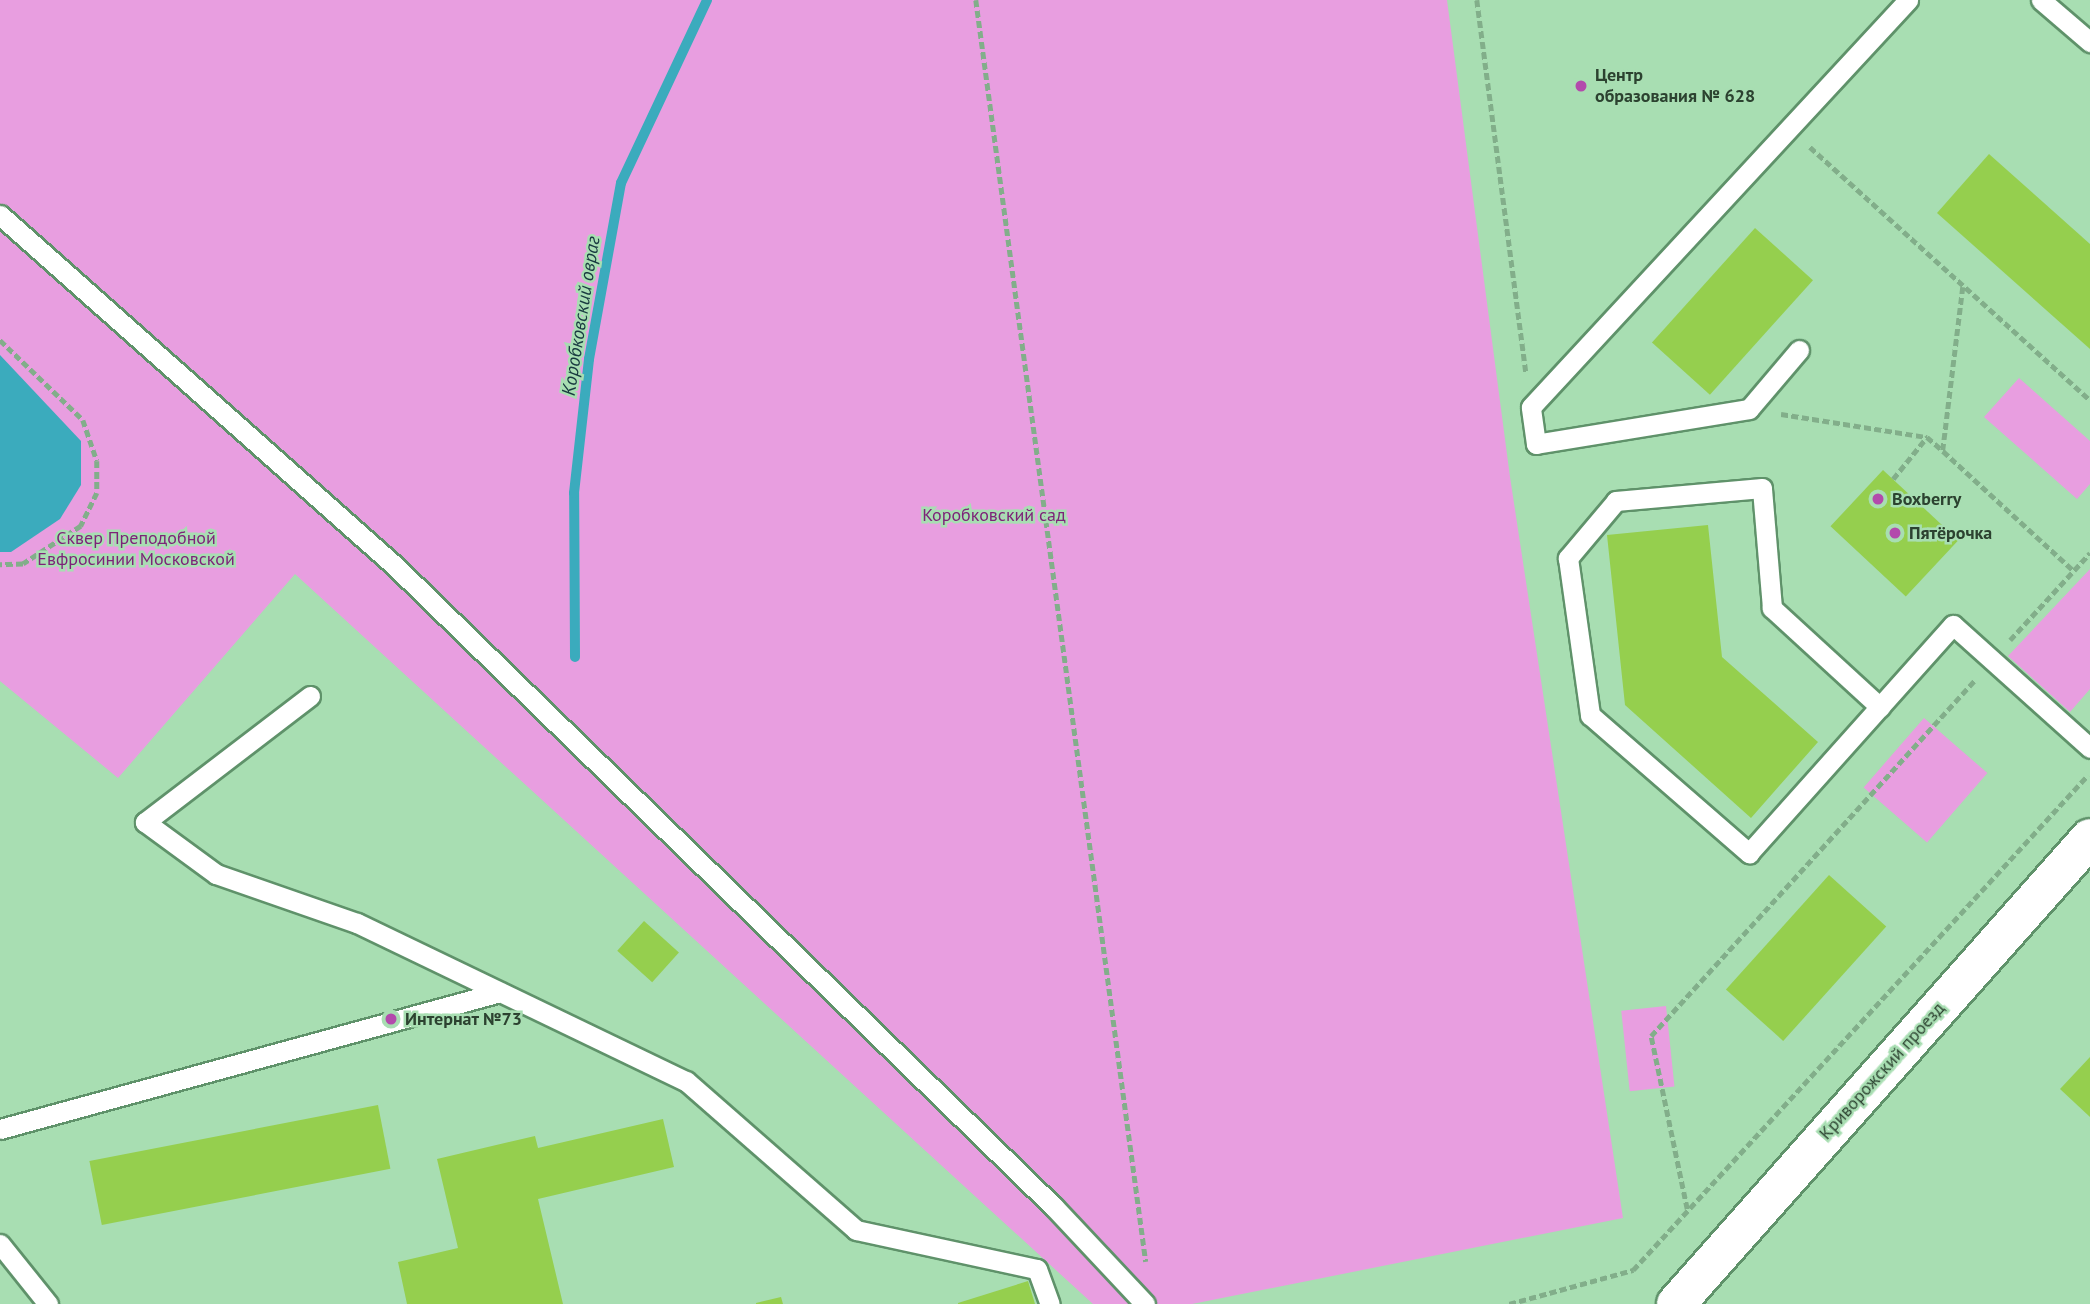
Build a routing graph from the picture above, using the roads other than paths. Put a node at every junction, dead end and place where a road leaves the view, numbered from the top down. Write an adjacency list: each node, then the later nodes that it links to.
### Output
1 (1908, 0): 5 (lane)
2 (2041, 0): 3 (lane)
3 (2090, 42)
4 (0, 215): 15 (lane)
5 (1799, 350)
6 (310, 695): 10 (lane)
7 (1880, 707): 7 (lane); 8 (lane)
8 (2090, 748)
9 (2090, 838): 16 (street, Криворожский проезд)
10 (500, 992): 11 (lane); 14 (lane)
11 (0, 1129)
12 (0, 1244): 13 (lane)
13 (48, 1304)
14 (1050, 1304)
15 (1144, 1304)
16 (1676, 1304)

